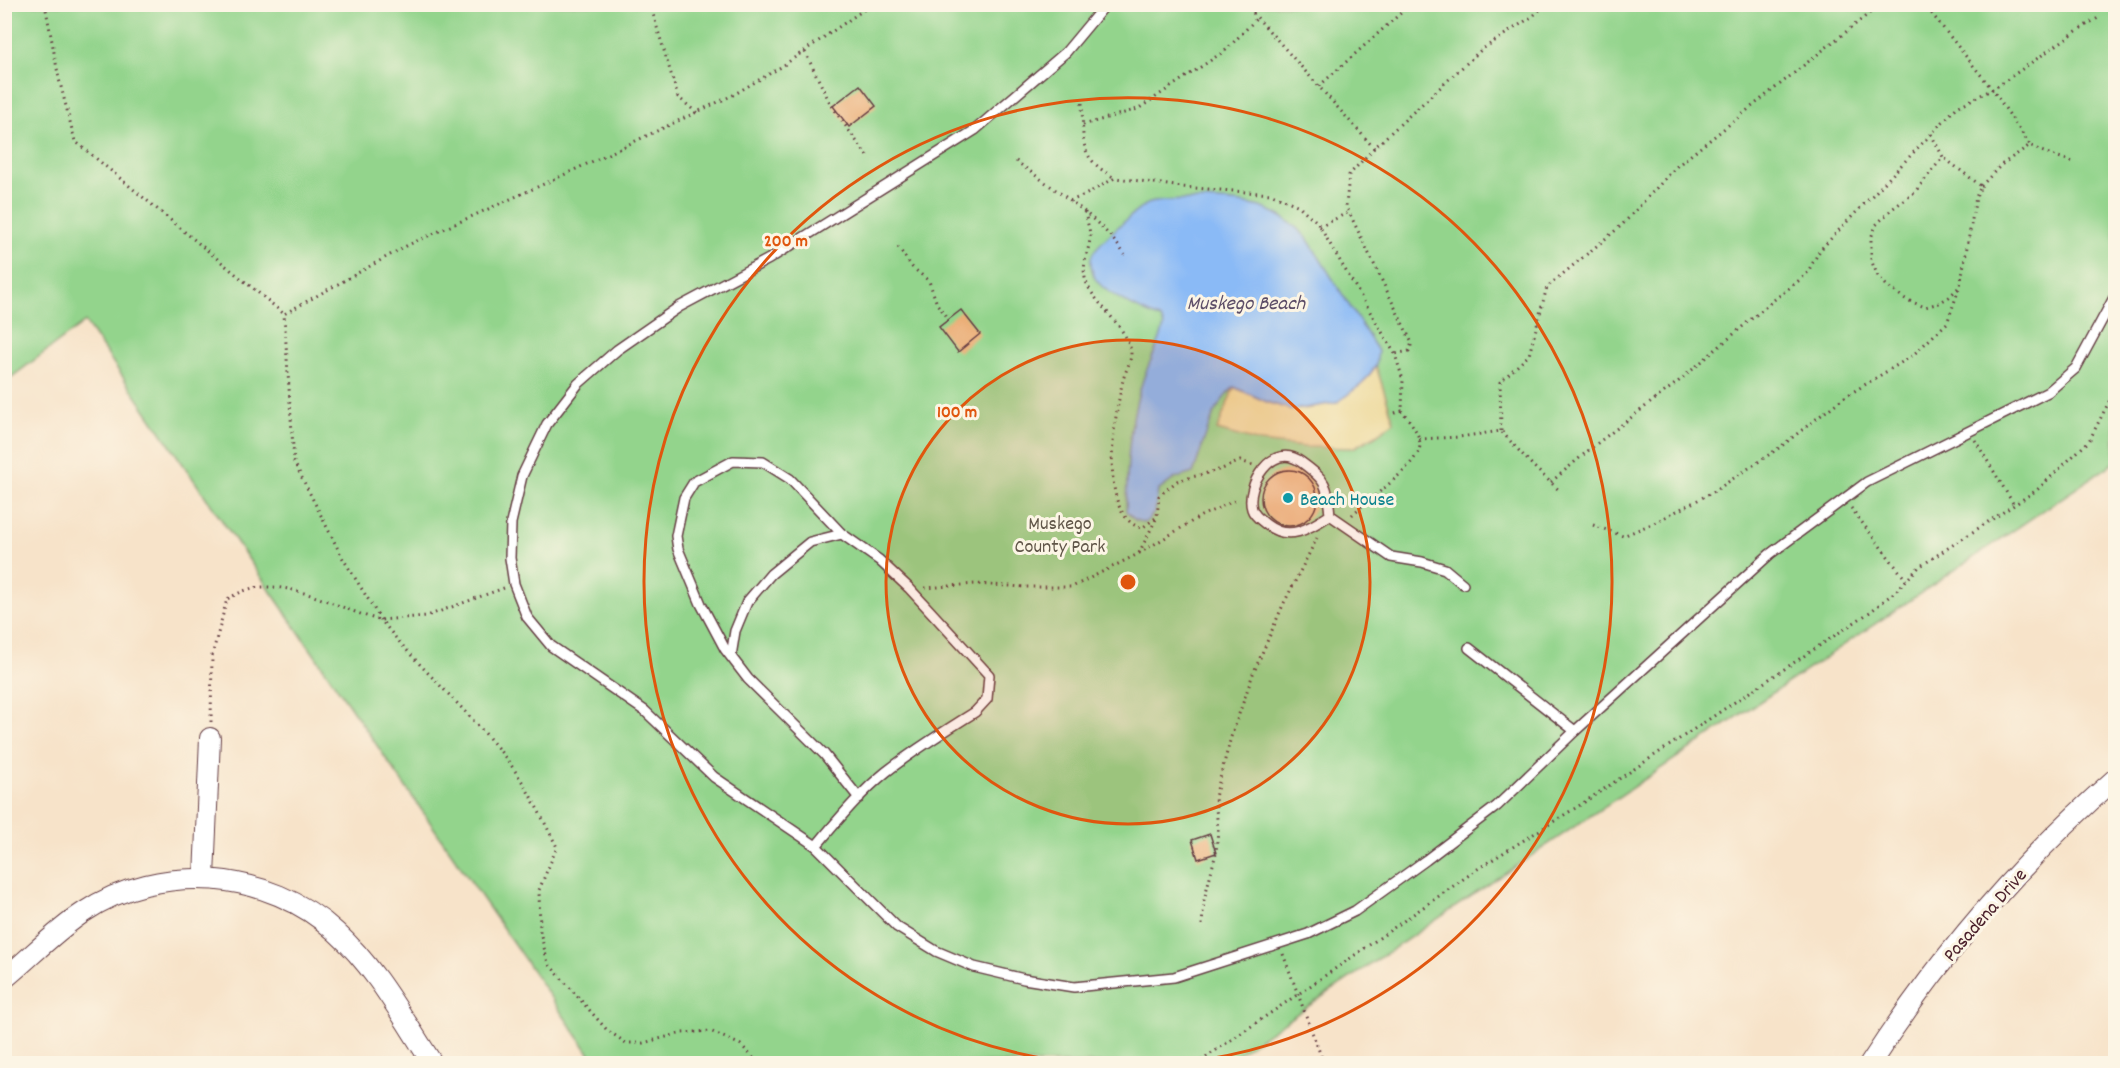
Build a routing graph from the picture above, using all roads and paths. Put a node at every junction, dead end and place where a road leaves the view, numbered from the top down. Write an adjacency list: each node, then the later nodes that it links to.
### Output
1 (45, 4): 37 (path)
2 (650, 4): 18 (path)
3 (872, 4): 14 (path)
4 (1106, 4): 59 (lane)
5 (1245, 4): 11 (path)
6 (1265, 4): 11 (path)
7 (1411, 4): 15 (path)
8 (1546, 4): 22 (path)
9 (1881, 4): 43 (path)
10 (1924, 4): 16 (path)
11 (1252, 13): 12 (path)
12 (1257, 18): 15 (path); 19 (path)
13 (2098, 18): 16 (path)
14 (805, 52): 18 (path); 23 (path)
15 (1319, 87): 22 (path)
16 (1992, 89): 20 (path); 21 (path)
17 (1082, 103): 19 (path)
18 (697, 113): 37 (path)
19 (1083, 125): 27 (path)
20 (1931, 134): 24 (path); 47 (path)
21 (2030, 145): 26 (path); 28 (path)
22 (1374, 148): 31 (path)
23 (868, 157)
24 (1943, 158): 28 (path); 35 (path)
25 (1016, 161): 29 (path)
26 (2076, 163)
27 (1115, 178): 29 (path); 32 (path)
28 (1981, 186): 35 (path)
29 (1070, 201): 30 (path)
30 (1084, 212): 34 (path); 53 (path)
31 (1349, 212): 32 (path); 39 (path)
32 (1319, 227): 39 (path)
33 (898, 247): 38 (path)
34 (1125, 255)
35 (1960, 286): 55 (path)
36 (2115, 294): 44 (lane)
37 (284, 314): 62 (path)
38 (949, 319)
39 (1395, 354): 41 (path)
40 (2115, 388): 51 (path)
41 (1402, 411): 42 (path); 45 (path)
42 (1391, 414)
43 (1501, 431): 45 (path); 47 (path)
44 (1970, 431): 50 (lane); 51 (path)
45 (1419, 439): 54 (path)
46 (1263, 469): 49 (lane); 52 (lane); 53 (path)
47 (1551, 482): 48 (path)
48 (1560, 491)
49 (1253, 492): 52 (lane); 57 (path)
50 (1844, 499): 58 (path); 65 (lane)
51 (2014, 505): 58 (path)
52 (1330, 515): 54 (lane); 71 (path)
53 (1157, 517): 57 (path)
54 (1342, 525): 60 (lane)
55 (1593, 525)
56 (842, 534): 61 (lane); 64 (lane); 64 (lane)
57 (1138, 554): 61 (path)
58 (1906, 580): 74 (path)
59 (514, 584): 62 (path); 69 (lane)
60 (1463, 584)
61 (909, 588): 68 (lane)
62 (381, 620): 66 (path); 76 (path)
63 (1469, 648): 65 (lane)
64 (731, 656): 68 (lane)
65 (1575, 732): 72 (lane)
66 (210, 738): 70 (street)
67 (2115, 778): 79 (street, Pasadena Drive)
68 (859, 798): 69 (lane)
69 (816, 846): 72 (lane)
70 (204, 877): 73 (street); 75 (street)
71 (1202, 925)
72 (1279, 944): 74 (path)
73 (4, 979)
74 (1298, 993): 77 (path); 78 (path)
75 (433, 1064)
76 (759, 1064)
77 (1196, 1064)
78 (1324, 1064)
79 (1869, 1064)

